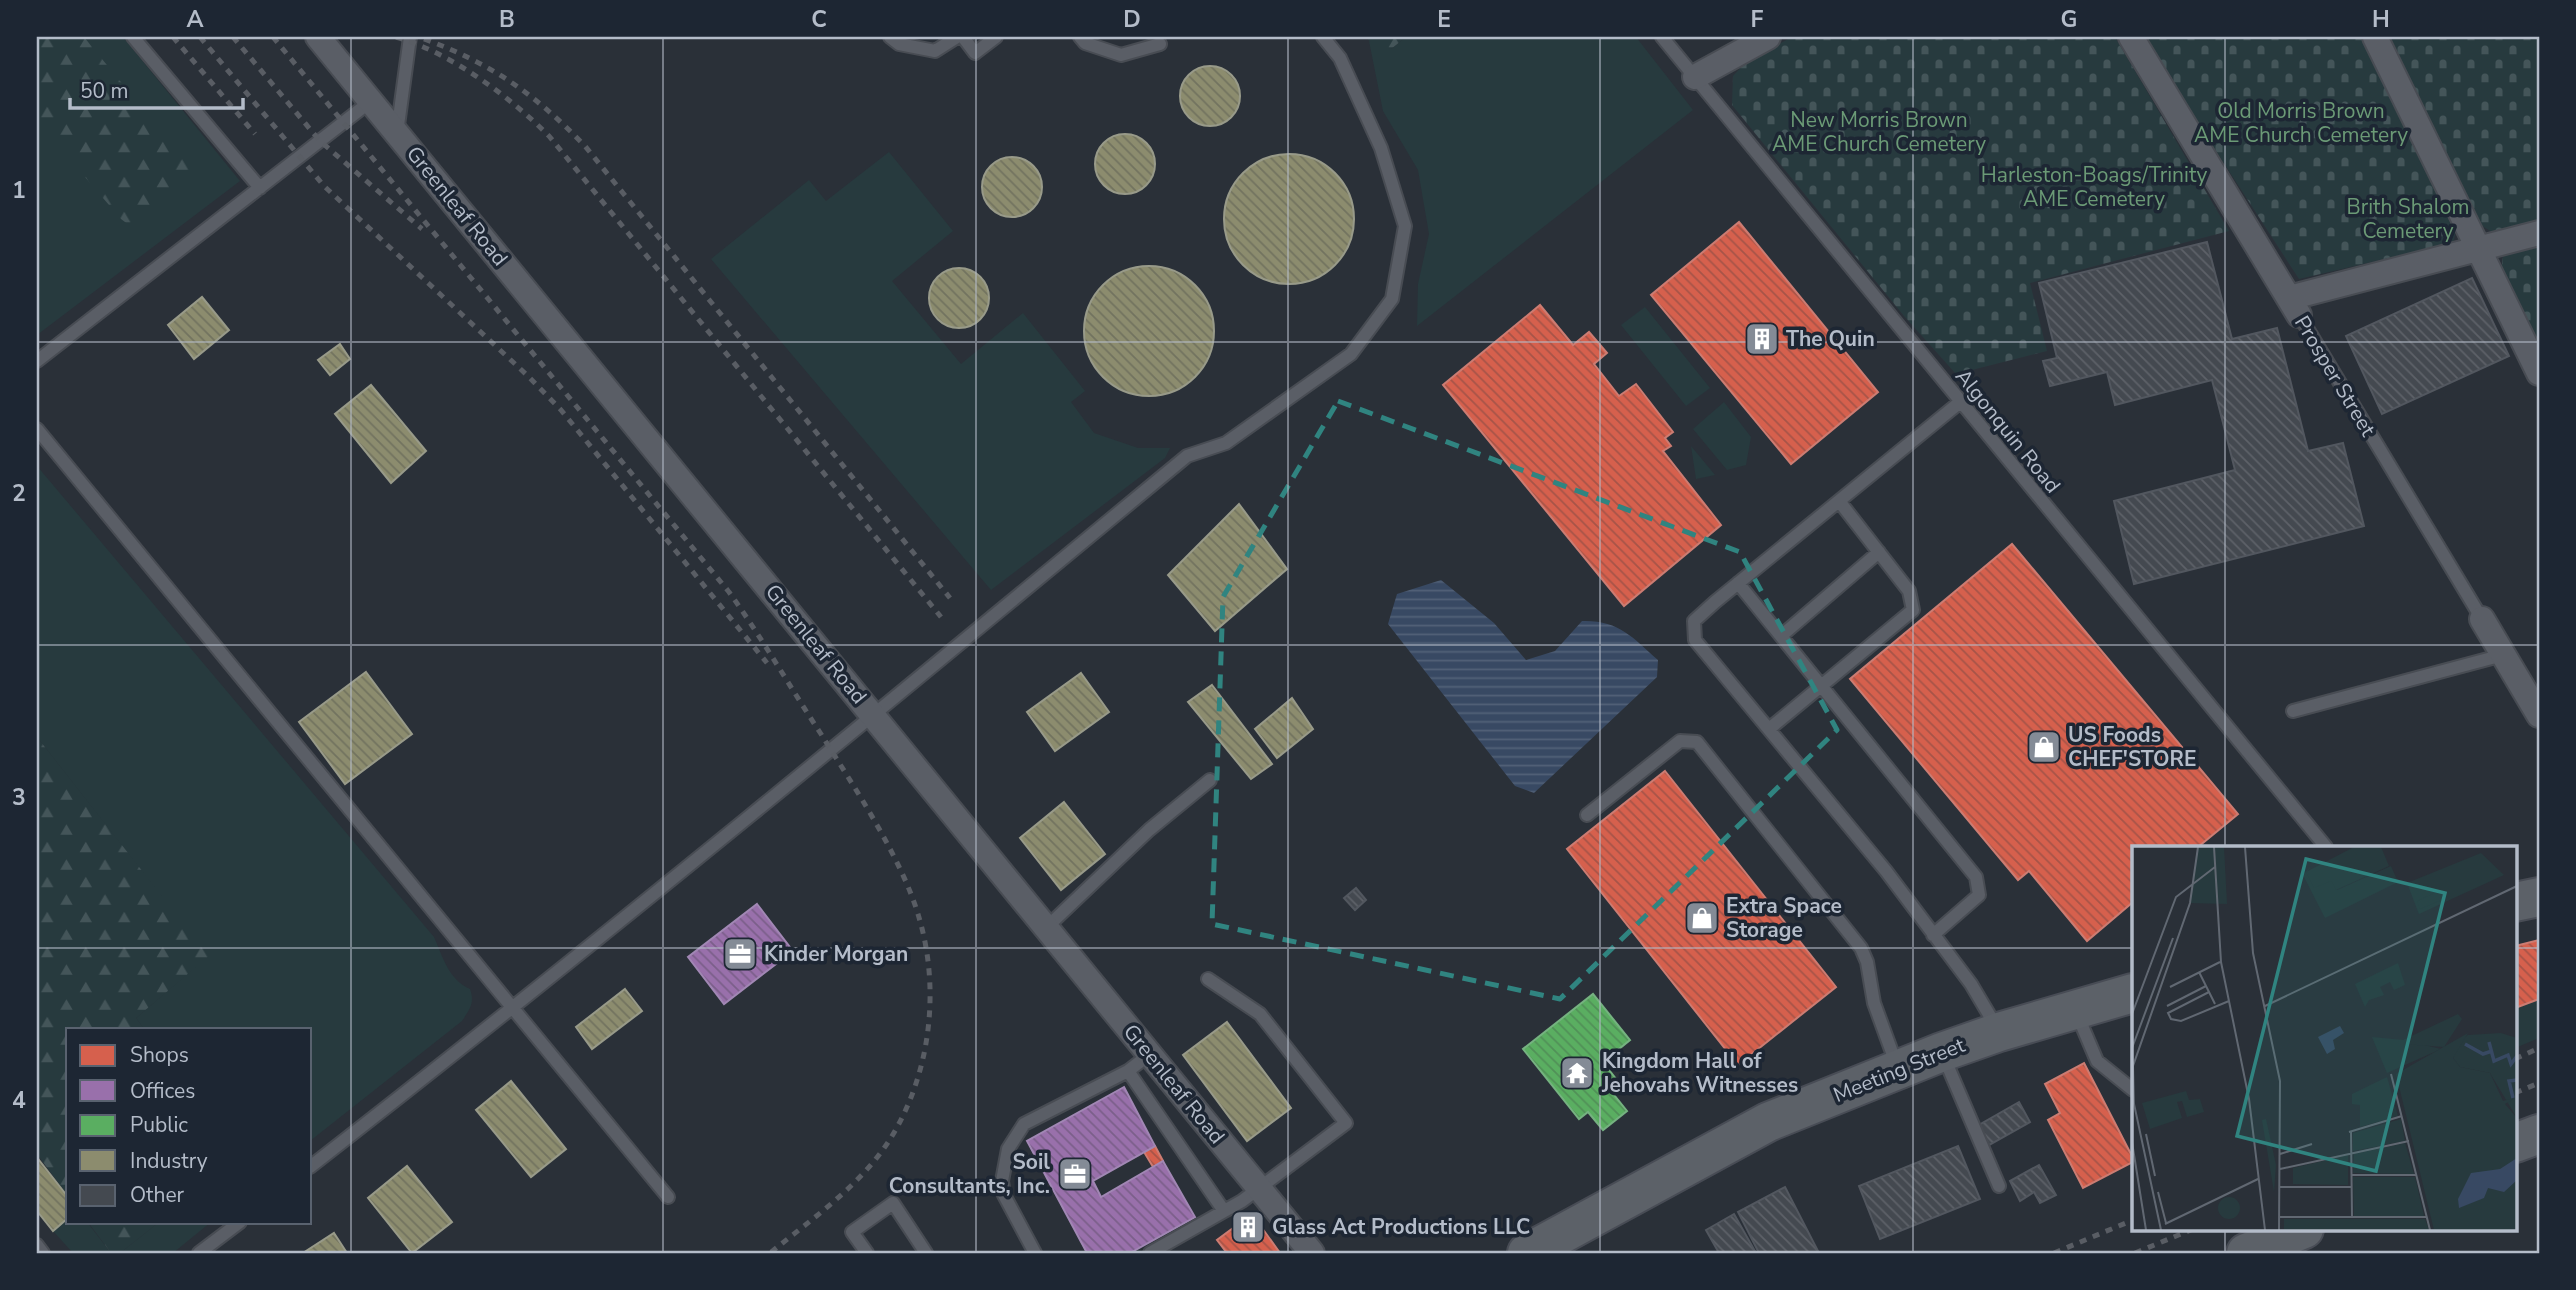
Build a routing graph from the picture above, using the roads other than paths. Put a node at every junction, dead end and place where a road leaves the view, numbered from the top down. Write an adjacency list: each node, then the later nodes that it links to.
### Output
1 (133, 37): 18 (lane)
2 (318, 37): 16 (street, Greenleaf Road)
3 (410, 37): 17 (lane)
4 (890, 37): 5 (lane)
5 (957, 37)
6 (963, 37): 7 (lane)
7 (996, 37)
8 (1080, 37): 14 (lane)
9 (1323, 37): 34 (lane)
10 (1662, 37): 15 (lane, Algonquin Road)
11 (1768, 37): 15 (street)
12 (2131, 37): 21 (street, Prosper Street)
13 (2375, 37): 20 (street)
14 (1160, 44)
15 (1695, 77): 24 (lane, Algonquin Road)
16 (371, 101): 17 (street, Greenleaf Road); 18 (lane)
17 (397, 133): 34 (street, Greenleaf Road)
18 (260, 188): 22 (lane)
19 (2539, 233): 20 (street)
20 (2478, 248): 21 (street); 23 (street)
21 (2294, 306): 29 (lane, Prosper Street)
22 (37, 361)
23 (2539, 373)
24 (1959, 402): 26 (lane); 39 (lane, Algonquin Road)
25 (37, 429): 46 (lane)
26 (1839, 501): 27 (lane); 28 (lane)
27 (1879, 552): 30 (lane); 32 (lane)
28 (1738, 583): 30 (lane); 36 (lane)
29 (2482, 619): 31 (street, Prosper Street)
30 (1781, 636): 32 (lane)
31 (2503, 654): 33 (lane); 35 (street, Prosper Street)
32 (1822, 686): 36 (lane); 43 (lane)
33 (2293, 711)
34 (874, 715): 42 (street, Greenleaf Road); 46 (lane)
35 (2539, 715)
36 (1769, 729): 43 (lane)
37 (1210, 780): 42 (lane)
38 (1587, 815): 51 (lane)
39 (2325, 846)
40 (2539, 897): 41 (main road)
41 (2516, 902)
42 (1047, 927): 50 (street, Greenleaf Road)
43 (1933, 935): 48 (lane)
44 (1208, 979): 58 (lane)
45 (2132, 993): 47 (main road, Meeting Street)
46 (513, 1009): 56 (lane); 59 (lane)
47 (2076, 1010): 48 (main road, Meeting Street); 53 (lane)
48 (1998, 1032): 49 (main road, Meeting Street)
49 (1942, 1052): 51 (main road, Meeting Street); 57 (lane)
50 (1150, 1054): 52 (lane); 58 (street, Greenleaf Road)
51 (1899, 1069): 71 (main road, Meeting Street)
52 (1128, 1071): 60 (lane); 68 (lane)
53 (2132, 1089)
54 (2539, 1134): 55 (main road)
55 (2516, 1143)
56 (312, 1165)
57 (1999, 1186)
58 (1259, 1188): 60 (lane); 70 (street, Greenleaf Road)
59 (668, 1197)
60 (1224, 1212): 69 (lane)
61 (237, 1224): 65 (lane)
62 (2302, 1230): 72 (main road)
63 (37, 1245): 64 (lane)
64 (43, 1253)
65 (200, 1253)
66 (867, 1253): 67 (lane)
67 (926, 1253)
68 (1035, 1253)
69 (1150, 1253)
70 (1312, 1253)
71 (1527, 1253)
72 (2246, 1253)

